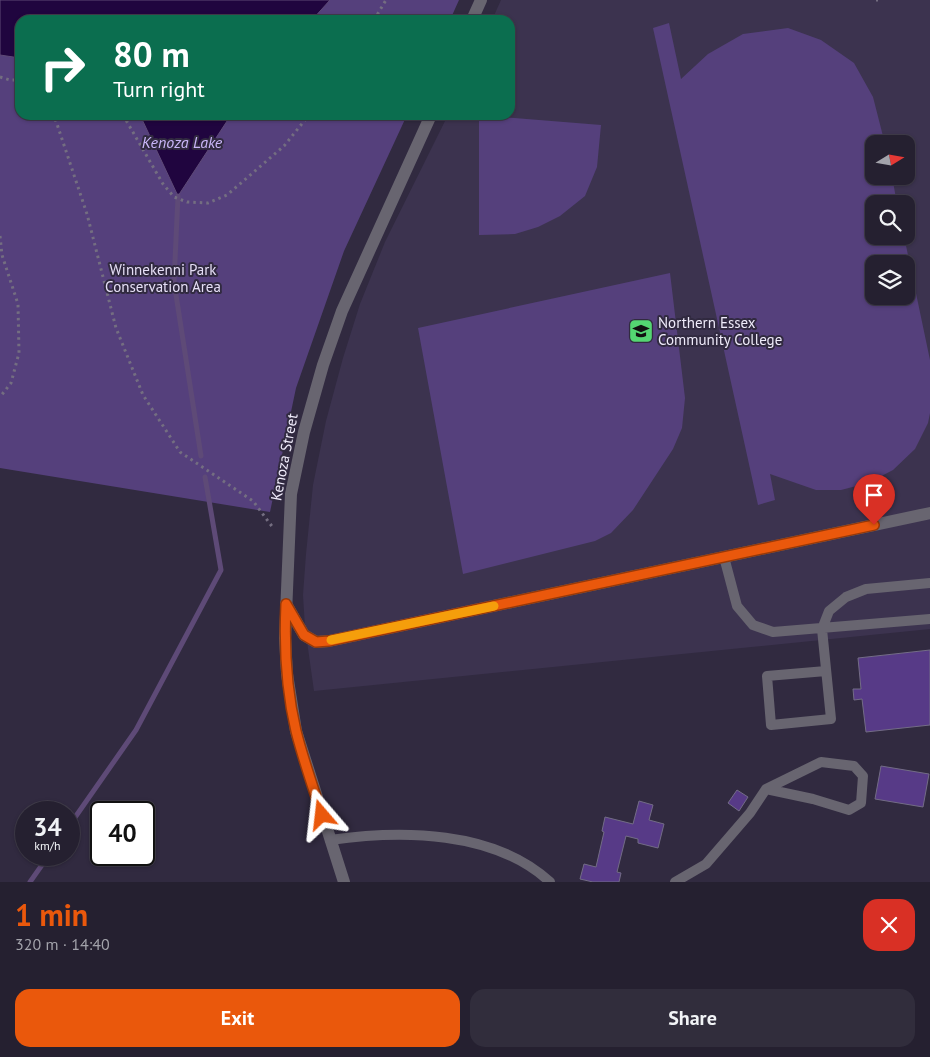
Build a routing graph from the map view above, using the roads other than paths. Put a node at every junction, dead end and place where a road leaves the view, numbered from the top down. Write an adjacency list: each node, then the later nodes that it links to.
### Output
1 (481, 0): 2 (street)
2 (474, 15)
3 (429, 120): 7 (street, Kenoza Street)
4 (930, 513): 5 (street)
5 (724, 556): 7 (street); 9 (lane)
6 (930, 583): 9 (lane)
7 (286, 604): 12 (street, Kenoza Street)
8 (930, 619): 9 (lane)
9 (822, 629): 10 (lane)
10 (826, 671): 10 (lane)
11 (766, 789): 11 (lane); 15 (lane)
12 (330, 840): 13 (street, Kenoza Street); 14 (lane)
13 (344, 882)
14 (550, 882)
15 (675, 882)

